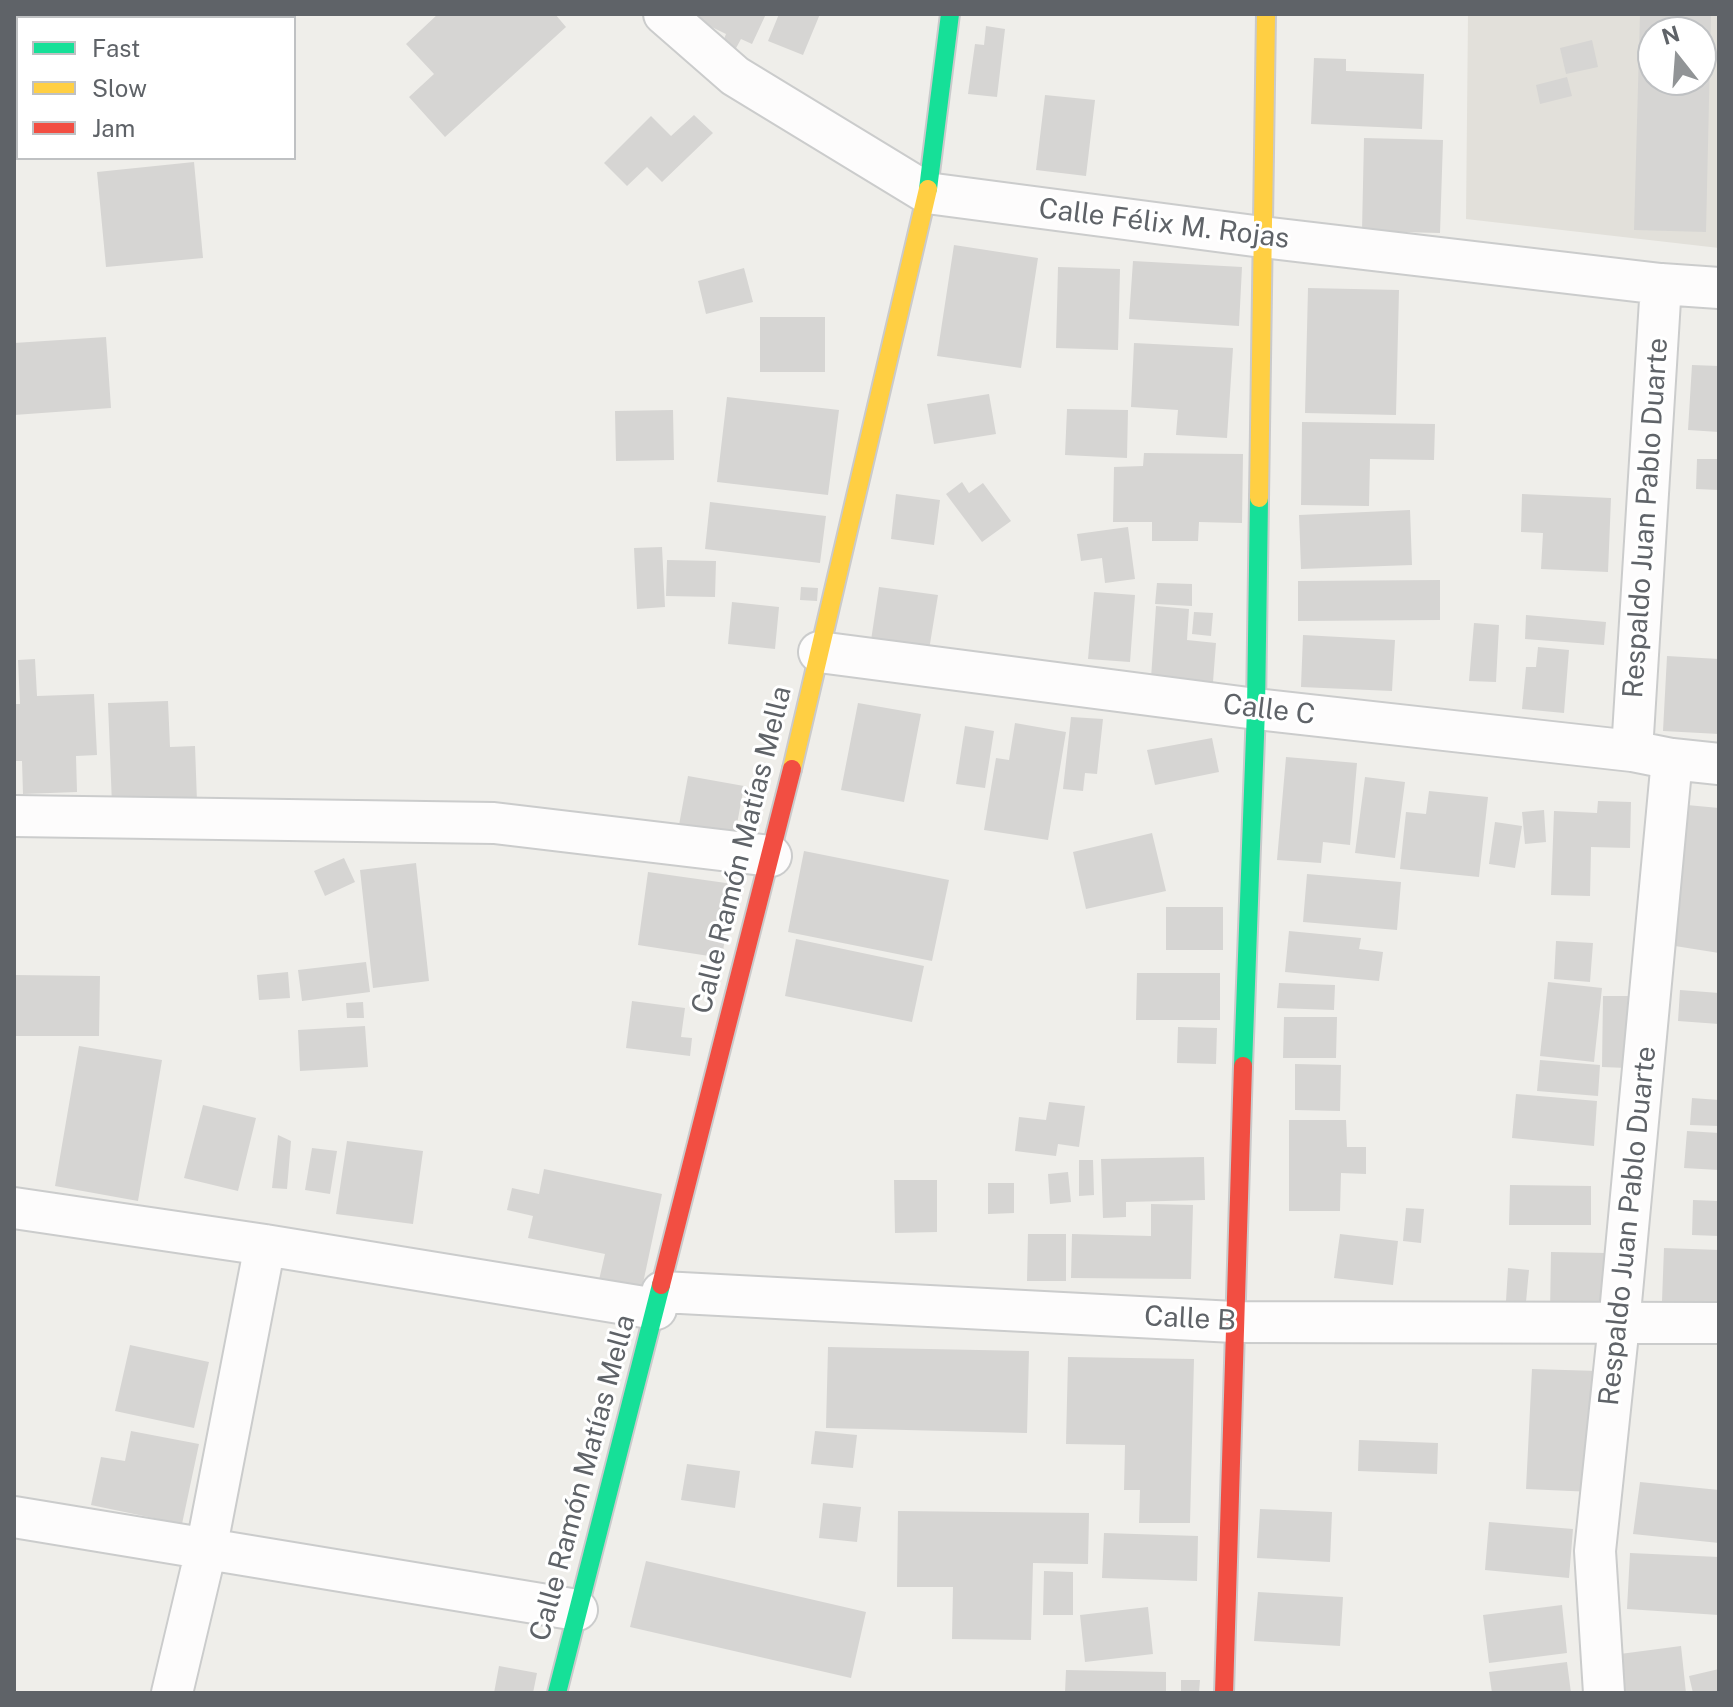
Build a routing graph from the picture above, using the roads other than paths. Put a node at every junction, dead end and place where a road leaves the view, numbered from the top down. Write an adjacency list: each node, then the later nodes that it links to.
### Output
1 (664, 14): 4 (street, Calle Félix M. Rojas)
2 (950, 14): 4 (street, Calle Ramón Matías Mella)
3 (1266, 14): 5 (street)
4 (927, 193): 5 (street, Calle Félix M. Rojas); 8 (street, Calle Ramón Matías Mella)
5 (1262, 237): 6 (street, Calle Félix M. Rojas); 9 (street)
6 (1661, 284): 7 (street, Calle Félix M. Rojas); 10 (street, Respaldo Juan Pablo Duarte)
7 (1719, 288)
8 (819, 652): 9 (street, Calle C); 14 (street, Calle Ramón Matías Mella)
9 (1256, 709): 10 (street, Calle C); 18 (street)
10 (1632, 751): 11 (street, Calle C)
11 (1672, 759): 12 (street, Calle C); 20 (street, Respaldo Juan Pablo Duarte)
12 (1719, 764)
13 (14, 816): 14 (street)
14 (771, 856): 17 (street, Calle Ramón Matías Mella)
15 (14, 1208): 16 (street, Calle B)
16 (265, 1245): 17 (street, Calle B); 22 (street)
17 (659, 1300): 18 (street, Calle B); 23 (street, Calle Ramón Matías Mella)
18 (1234, 1322): 20 (street, Calle B); 26 (street)
19 (1719, 1323): 20 (street, Calle B)
20 (1619, 1324): 27 (street, Respaldo Juan Pablo Duarte)
21 (14, 1517): 22 (street)
22 (206, 1550): 23 (street); 24 (street)
23 (577, 1610): 25 (street, Calle Ramón Matías Mella)
24 (172, 1693)
25 (557, 1693)
26 (1224, 1693)
27 (1604, 1693)

